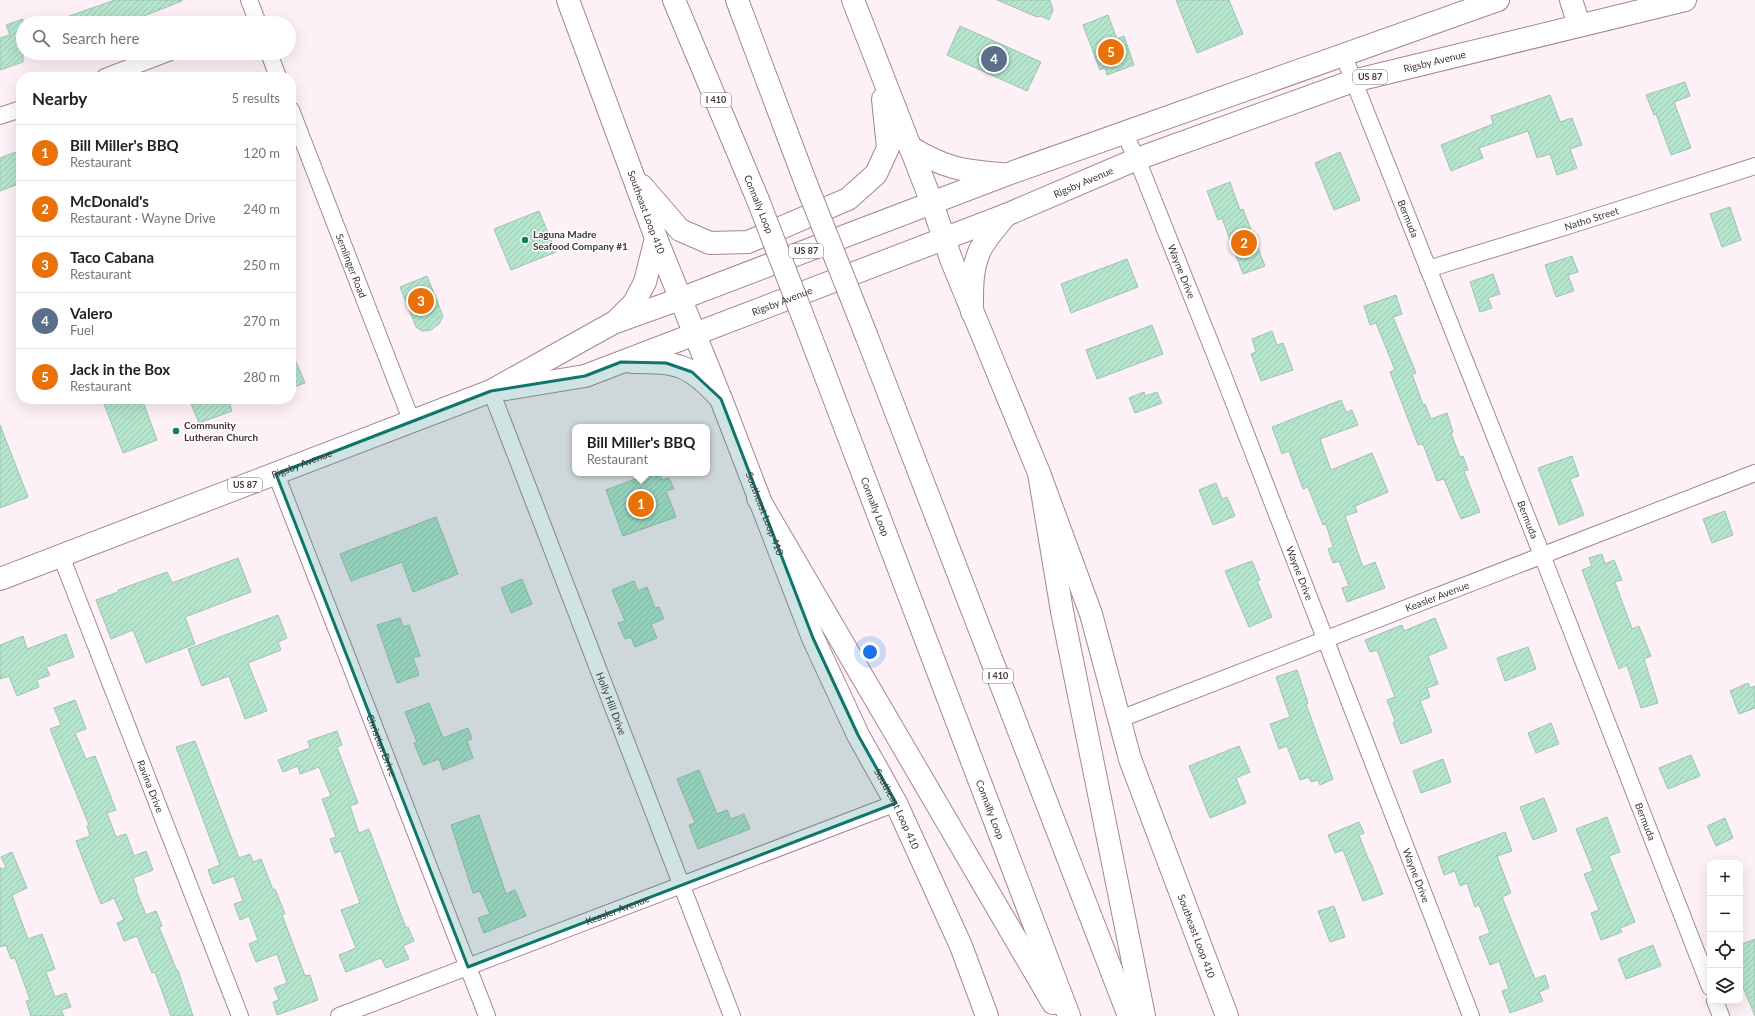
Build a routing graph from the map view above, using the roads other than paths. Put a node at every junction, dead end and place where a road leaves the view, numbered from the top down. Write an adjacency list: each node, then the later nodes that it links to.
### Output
1 (249, 0): 9 (street)
2 (568, 0): 25 (main road, Southeast Loop 410)
3 (674, 0): 60 (main road, Connally Loop / I 410, bridge)
4 (737, 0): 61 (main road, I 410, bridge)
5 (853, 0): 16 (main road, Southeast Loop 410)
6 (1498, 0): 11 (main road, Rigsby Avenue / US 87)
7 (1571, 0): 10 (main road)
8 (1685, 0): 10 (main road, Rigsby Avenue / US 87)
9 (253, 16)
10 (1579, 25): 17 (main road, Rigsby Avenue / US 87)
11 (1343, 54): 17 (street, Bermuda); 21 (main road, Rigsby Avenue / US 87)
12 (149, 60): 14 (street)
13 (272, 60): 15 (street)
14 (117, 72)
15 (276, 72)
16 (881, 75): 22 (main road, Southeast Loop 410); 25 (main road)
17 (1353, 81): 23 (main road, Rigsby Avenue / US 87); 31 (street, Bermuda)
18 (16, 111): 19 (street)
19 (0, 116)
20 (296, 123): 39 (street, Semlinger Road)
21 (1124, 133): 23 (street, Wayne Drive); 26 (main road, Rigsby Avenue / US 87)
22 (910, 147): 26 (main road); 27 (main road, Southeast Loop 410)
23 (1137, 159): 28 (main road, Rigsby Avenue / US 87); 47 (street, Wayne Drive)
24 (1755, 166): 31 (street, Natho Street)
25 (632, 174): 29 (main road, Southeast Loop 410)
26 (1005, 175): 27 (main road, Rigsby Avenue / US 87)
27 (932, 203): 30 (main road, Southeast Loop 410); 32 (main road, Rigsby Avenue / US 87)
28 (1006, 215): 30 (main road, Rigsby Avenue / US 87); 33 (main road)
29 (656, 238): 32 (main road, Southeast Loop 410); 34 (main road)
30 (944, 239): 33 (main road, Southeast Loop 410); 35 (main road, Rigsby Avenue / US 87)
31 (1428, 269): 44 (street, Bermuda)
32 (680, 299): 34 (main road, Rigsby Avenue / US 87); 35 (main road, Southeast Loop 410)
33 (972, 312): 40 (main road, Southeast Loop 410)
34 (613, 323): 37 (main road, Rigsby Avenue / US 87)
35 (694, 334): 36 (main road, Rigsby Avenue / US 87); 38 (main road, Southeast Loop 410)
36 (621, 362): 37 (main road, Rigsby Avenue / US 87); 38 (main road)
37 (491, 391): 39 (main road, Rigsby Avenue / US 87); 50 (street, Holly Hill Drive)
38 (721, 399): 43 (main road, Southeast Loop 410)
39 (412, 422): 42 (main road, Rigsby Avenue / US 87)
40 (1039, 473): 48 (main road, Southeast Loop 410); 62 (main road)
41 (1755, 473): 44 (street, Keasler Avenue)
42 (276, 474): 45 (main road, Rigsby Avenue / US 87); 51 (street, Christian Drive)
43 (758, 498): 49 (main road, Southeast Loop 410); 59 (main road)
44 (1542, 555): 47 (street, Keasler Avenue); 52 (street, Bermuda)
45 (61, 556): 46 (main road, Rigsby Avenue / US 87); 54 (street, Ravina Drive)
46 (0, 579)
47 (1326, 639): 48 (street, Keasler Avenue); 64 (street, Wayne Drive)
48 (1120, 719): 63 (main road, Southeast Loop 410)
49 (896, 803): 50 (street, Keasler Avenue); 58 (main road, Southeast Loop 410)
50 (682, 885): 51 (street, Keasler Avenue); 57 (street, Holly Hill Drive)
51 (468, 967): 55 (street, Keasler Avenue); 56 (street, Christian Drive)
52 (1707, 979)
53 (1716, 1004): 65 (street)
54 (240, 1016)
55 (339, 1016)
56 (487, 1016)
57 (732, 1016)
58 (987, 1016)
59 (1060, 1016)
60 (1069, 1016)
61 (1129, 1016)
62 (1144, 1016)
63 (1227, 1016)
64 (1471, 1016)
65 (1721, 1016)

